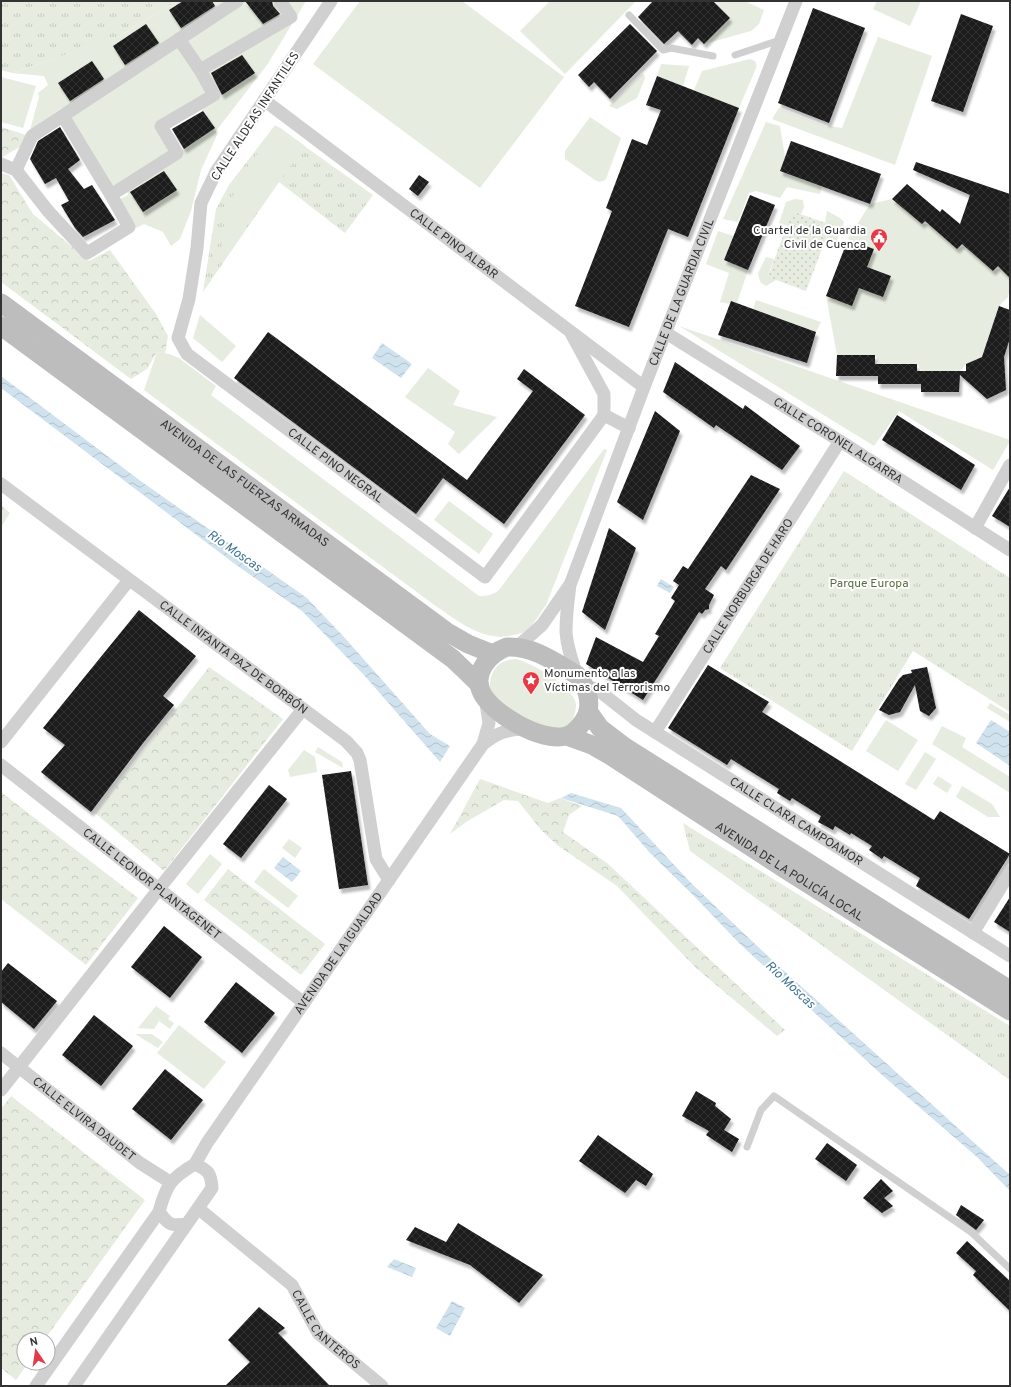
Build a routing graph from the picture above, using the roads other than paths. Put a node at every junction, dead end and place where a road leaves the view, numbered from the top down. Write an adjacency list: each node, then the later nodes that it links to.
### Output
1 (238, 1): 6 (street)
2 (280, 1): 10 (street)
3 (331, 1): 11 (street, CALLE ALDEAS INFANTILES)
4 (796, 1): 7 (street, CALLE DE LA GUARDIA CIVIL)
5 (628, 15): 9 (lane)
6 (179, 39): 10 (street); 12 (street)
7 (780, 40): 8 (lane); 19 (street, CALLE DE LA GUARDIA CIVIL)
8 (735, 55)
9 (713, 56)
10 (200, 70): 15 (street)
11 (264, 100): 18 (street, CALLE PINO ALBAR); 20 (street, CALLE ALDEAS INFANTILES)
12 (63, 116): 14 (street); 15 (street)
13 (1, 164): 14 (street)
14 (16, 170): 15 (street)
15 (111, 195)
16 (1, 302): 32 (main road, AVENIDA DE LAS FUERZAS ARMADAS)
17 (1, 326): 34 (main road, AVENIDA DE LAS FUERZAS ARMADAS)
18 (571, 332): 21 (street, CALLE PINO ALBAR); 22 (street)
19 (666, 333): 21 (street, CALLE DE LA GUARDIA CIVIL); 24 (street, CALLE CORONEL ALGARRA)
20 (187, 354): 22 (street, CALLE PINO NEGRAL)
21 (644, 387): 23 (street, CALLE DE LA GUARDIA CIVIL)
22 (604, 415): 23 (street)
23 (629, 428): 30 (street, CALLE DE LA GUARDIA CIVIL)
24 (840, 441): 27 (street, CALLE CORONEL ALGARRA); 38 (street, CALLE NORBURGA DE HARO)
25 (1010, 465): 27 (street)
26 (1, 484): 29 (street, CALLE INFANTA PAZ DE BORBÓN)
27 (975, 528): 28 (street, CALLE CORONEL ALGARRA)
28 (1010, 550)
29 (129, 580): 35 (street, CALLE INFANTA PAZ DE BORBÓN); 40 (street)
30 (570, 584): 31 (street, CALLE DE LA GUARDIA CIVIL); 33 (street, CALLE DE LA GUARDIA CIVIL)
31 (517, 646): 32 (main road); 33 (main road)
32 (493, 654): 34 (main road)
33 (581, 680): 36 (main road); 38 (street, CALLE CLARA CAMPOAMOR)
34 (482, 691): 37 (main road); 41 (street, AVENIDA DE LA IGUALDAD)
35 (303, 709): 44 (street, CALLE INFANTA PAZ DE BORBÓN); 45 (street)
36 (588, 711): 39 (main road); 48 (main road, AVENIDA DE LA POLICÍA LOCAL)
37 (526, 728): 39 (main road); 41 (street, AVENIDA DE LA IGUALDAD)
38 (656, 732): 46 (street, CALLE CLARA CAMPOAMOR)
39 (567, 736): 50 (main road, AVENIDA DE LA POLICÍA LOCAL)
40 (1, 742)
41 (483, 744): 44 (street, AVENIDA DE LA IGUALDAD)
42 (1, 765): 45 (street, CALLE LEONOR PLANTAGENET)
43 (1010, 872): 46 (street)
44 (389, 880): 49 (street, AVENIDA DE LA IGUALDAD)
45 (158, 890): 49 (street, CALLE LEONOR PLANTAGENET); 52 (street)
46 (973, 933): 47 (street, CALLE CLARA CAMPOAMOR)
47 (1010, 956)
48 (1010, 990)
49 (304, 1004): 55 (street, AVENIDA DE LA IGUALDAD)
50 (1010, 1011)
51 (1, 1053): 52 (street, CALLE ELVIRA DAUDET)
52 (19, 1067): 53 (street); 56 (street, CALLE ELVIRA DAUDET)
53 (1, 1090)
54 (747, 1147): 60 (lane)
55 (195, 1164): 56 (street); 57 (street)
56 (170, 1182): 58 (street)
57 (199, 1209): 59 (street); 63 (street, CALLE CANTEROS)
58 (159, 1212): 59 (street); 61 (street)
59 (187, 1224): 62 (street)
60 (1010, 1269)
61 (36, 1386)
62 (74, 1386)
63 (382, 1386)

